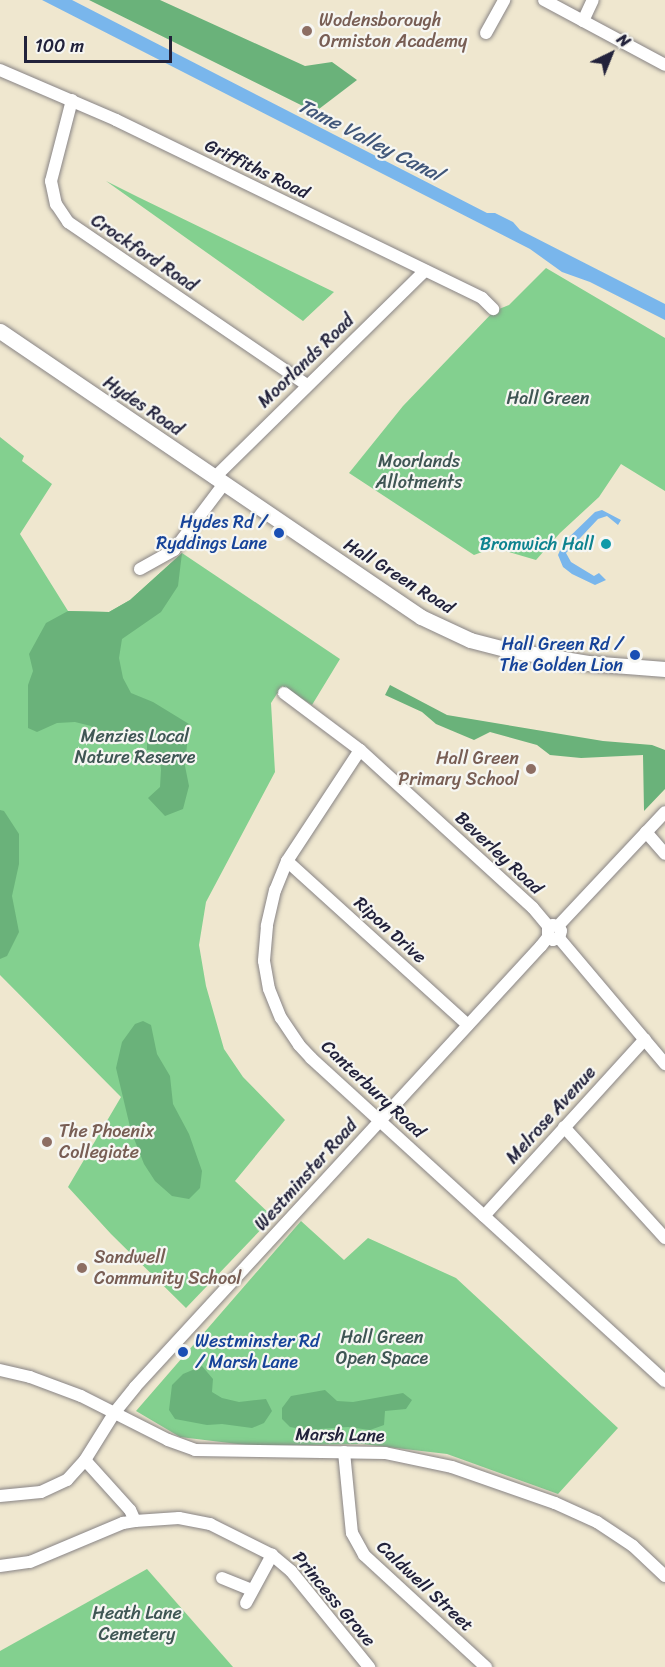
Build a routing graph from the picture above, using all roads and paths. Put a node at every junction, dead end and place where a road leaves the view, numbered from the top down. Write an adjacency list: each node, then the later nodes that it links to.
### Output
1 (504, 0): 5 (street)
2 (544, 0): 4 (street)
3 (592, 0): 4 (street)
4 (582, 21): 6 (street)
5 (486, 33)
6 (665, 65)
7 (0, 70): 8 (street, Griffiths Road)
8 (72, 100): 9 (street, Griffiths Road); 12 (street, Crockford Road)
9 (425, 271): 10 (street, Griffiths Road); 12 (street, Moorlands Road)
10 (493, 309)
11 (0, 331): 13 (street, Hydes Road)
12 (307, 385): 13 (street, Moorlands Road)
13 (219, 481): 14 (street, Hydes Road); 15 (street, Moorlands Road)
14 (266, 512): 16 (street, Hall Green Road)
15 (140, 569)
16 (665, 669)
17 (284, 693): 18 (street, Beverley Road)
18 (360, 750): 22 (street, Canterbury Road); 23 (street, Beverley Road)
19 (665, 812): 20 (street, Westminster Road)
20 (646, 832): 21 (street); 23 (street, Westminster Road)
21 (665, 854)
22 (287, 861): 24 (street, Ripon Drive); 27 (street, Canterbury Road)
23 (554, 932): 24 (street, Westminster Road); 25 (street, Beverley Road)
24 (468, 1025): 27 (street, Westminster Road)
25 (645, 1039): 26 (street, Beverley Road); 28 (street, Melrose Avenue)
26 (665, 1064)
27 (380, 1120): 29 (street, Canterbury Road); 33 (street, Westminster Road)
28 (564, 1127): 29 (street, Melrose Avenue); 30 (street)
29 (484, 1216): 32 (street, Canterbury Road)
30 (665, 1238)
31 (0, 1370): 33 (street, Marsh Lane)
32 (665, 1381)
33 (115, 1412): 34 (street, Marsh Lane); 35 (street, Westminster Road)
34 (344, 1452): 40 (street, Marsh Lane); 45 (street, Caldwell Street)
35 (85, 1461): 36 (street, Westminster Road); 37 (street)
36 (0, 1496)
37 (135, 1521): 38 (street, Princess Grove); 39 (street, Princess Grove)
38 (272, 1555): 42 (street, Princess Grove); 44 (street, Princess Grove)
39 (0, 1566)
40 (665, 1576)
41 (222, 1578): 42 (street)
42 (251, 1590): 43 (street, Princess Grove)
43 (246, 1603)
44 (369, 1667)
45 (486, 1667)

